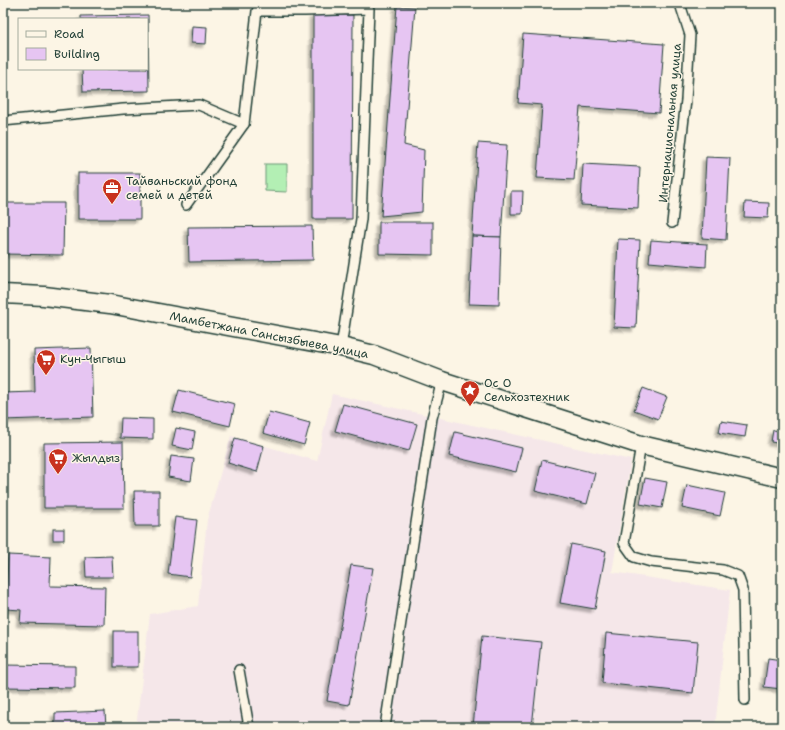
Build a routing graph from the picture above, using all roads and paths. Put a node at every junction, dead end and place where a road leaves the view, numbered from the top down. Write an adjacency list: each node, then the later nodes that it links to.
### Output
1 (682, 3): 5 (lane, Интернациональная улица)
2 (3, 121): 3 (lane)
3 (244, 124): 4 (lane); 7 (lane)
4 (186, 205)
5 (672, 223)
6 (3, 294): 7 (street, Мамбетжана Сансызбыева улица)
7 (341, 347): 8 (street, Мамбетжана Сансызбыева улица)
8 (442, 381): 9 (street, Мамбетжана Сансызбыева улица); 14 (lane)
9 (641, 445): 10 (street, Мамбетжана Сансызбыева улица); 12 (lane)
10 (782, 478)
11 (239, 670): 13 (lane)
12 (745, 700)
13 (249, 727)
14 (385, 727)

